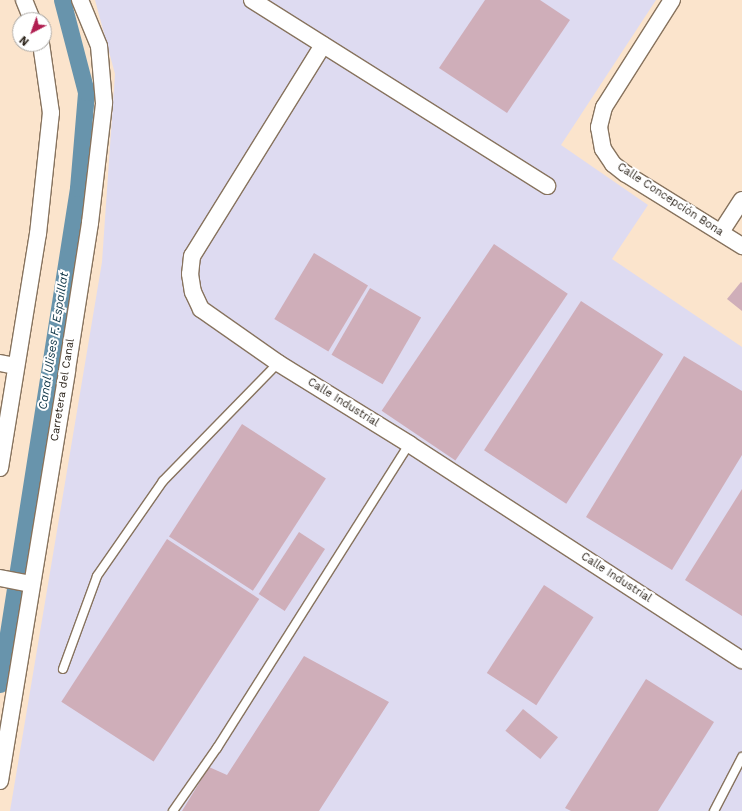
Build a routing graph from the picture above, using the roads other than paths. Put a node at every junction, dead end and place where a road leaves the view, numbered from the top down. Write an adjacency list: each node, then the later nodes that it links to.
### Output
1 (24, 0): 5 (street)
2 (80, 0): 18 (street, Carretera del Canal)
3 (252, 0): 6 (street)
4 (672, 0): 10 (street, Calle Concepción Bona)
5 (29, 12)
6 (323, 45): 8 (street); 13 (street, Calle Industrial)
7 (42, 52): 14 (street)
8 (547, 186)
9 (742, 200): 10 (street)
10 (721, 232): 11 (street, Calle Concepción Bona)
11 (742, 246)
12 (0, 363): 14 (street)
13 (278, 363): 15 (street, Calle Industrial); 20 (lane)
14 (16, 366): 16 (street)
15 (408, 444): 19 (street, Calle Industrial); 23 (lane)
16 (0, 468)
17 (0, 578): 18 (street)
18 (27, 583): 22 (street, Carretera del Canal)
19 (742, 660)
20 (63, 669)
21 (742, 757): 24 (lane)
22 (0, 781)
23 (173, 811)
24 (714, 811)

